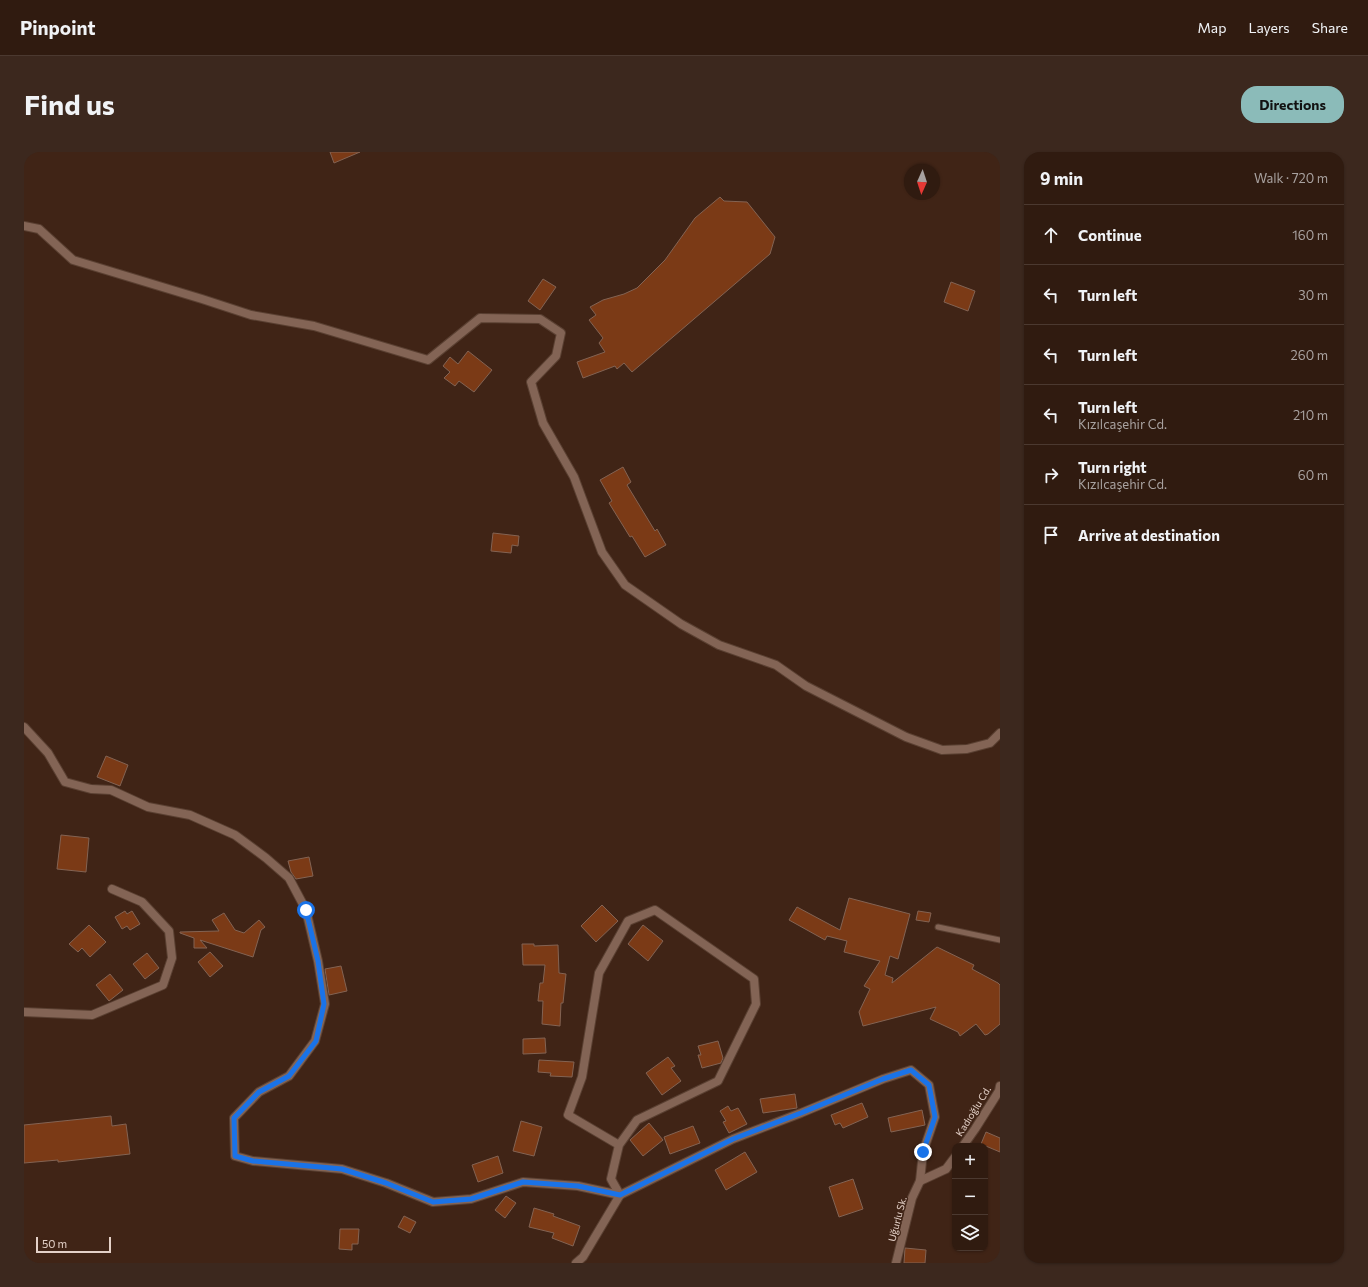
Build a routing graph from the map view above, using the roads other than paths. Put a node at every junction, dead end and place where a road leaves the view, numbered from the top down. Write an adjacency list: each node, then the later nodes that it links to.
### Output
1 (24, 226): 3 (street)
2 (24, 727): 13 (street)
3 (1000, 733)
4 (112, 889): 7 (street)
5 (938, 928): 6 (lane)
6 (1000, 940)
7 (24, 1012)
8 (1000, 1086): 9 (street, Kadıoğlu Cd.)
9 (965, 1143)
10 (619, 1145): 10 (street); 13 (street)
11 (952, 1161): 12 (street)
12 (920, 1181): 13 (street, Uğurlu Sk.); 15 (street, Uğurlu Sk.)
13 (620, 1195): 14 (street)
14 (576, 1263)
15 (896, 1263)

